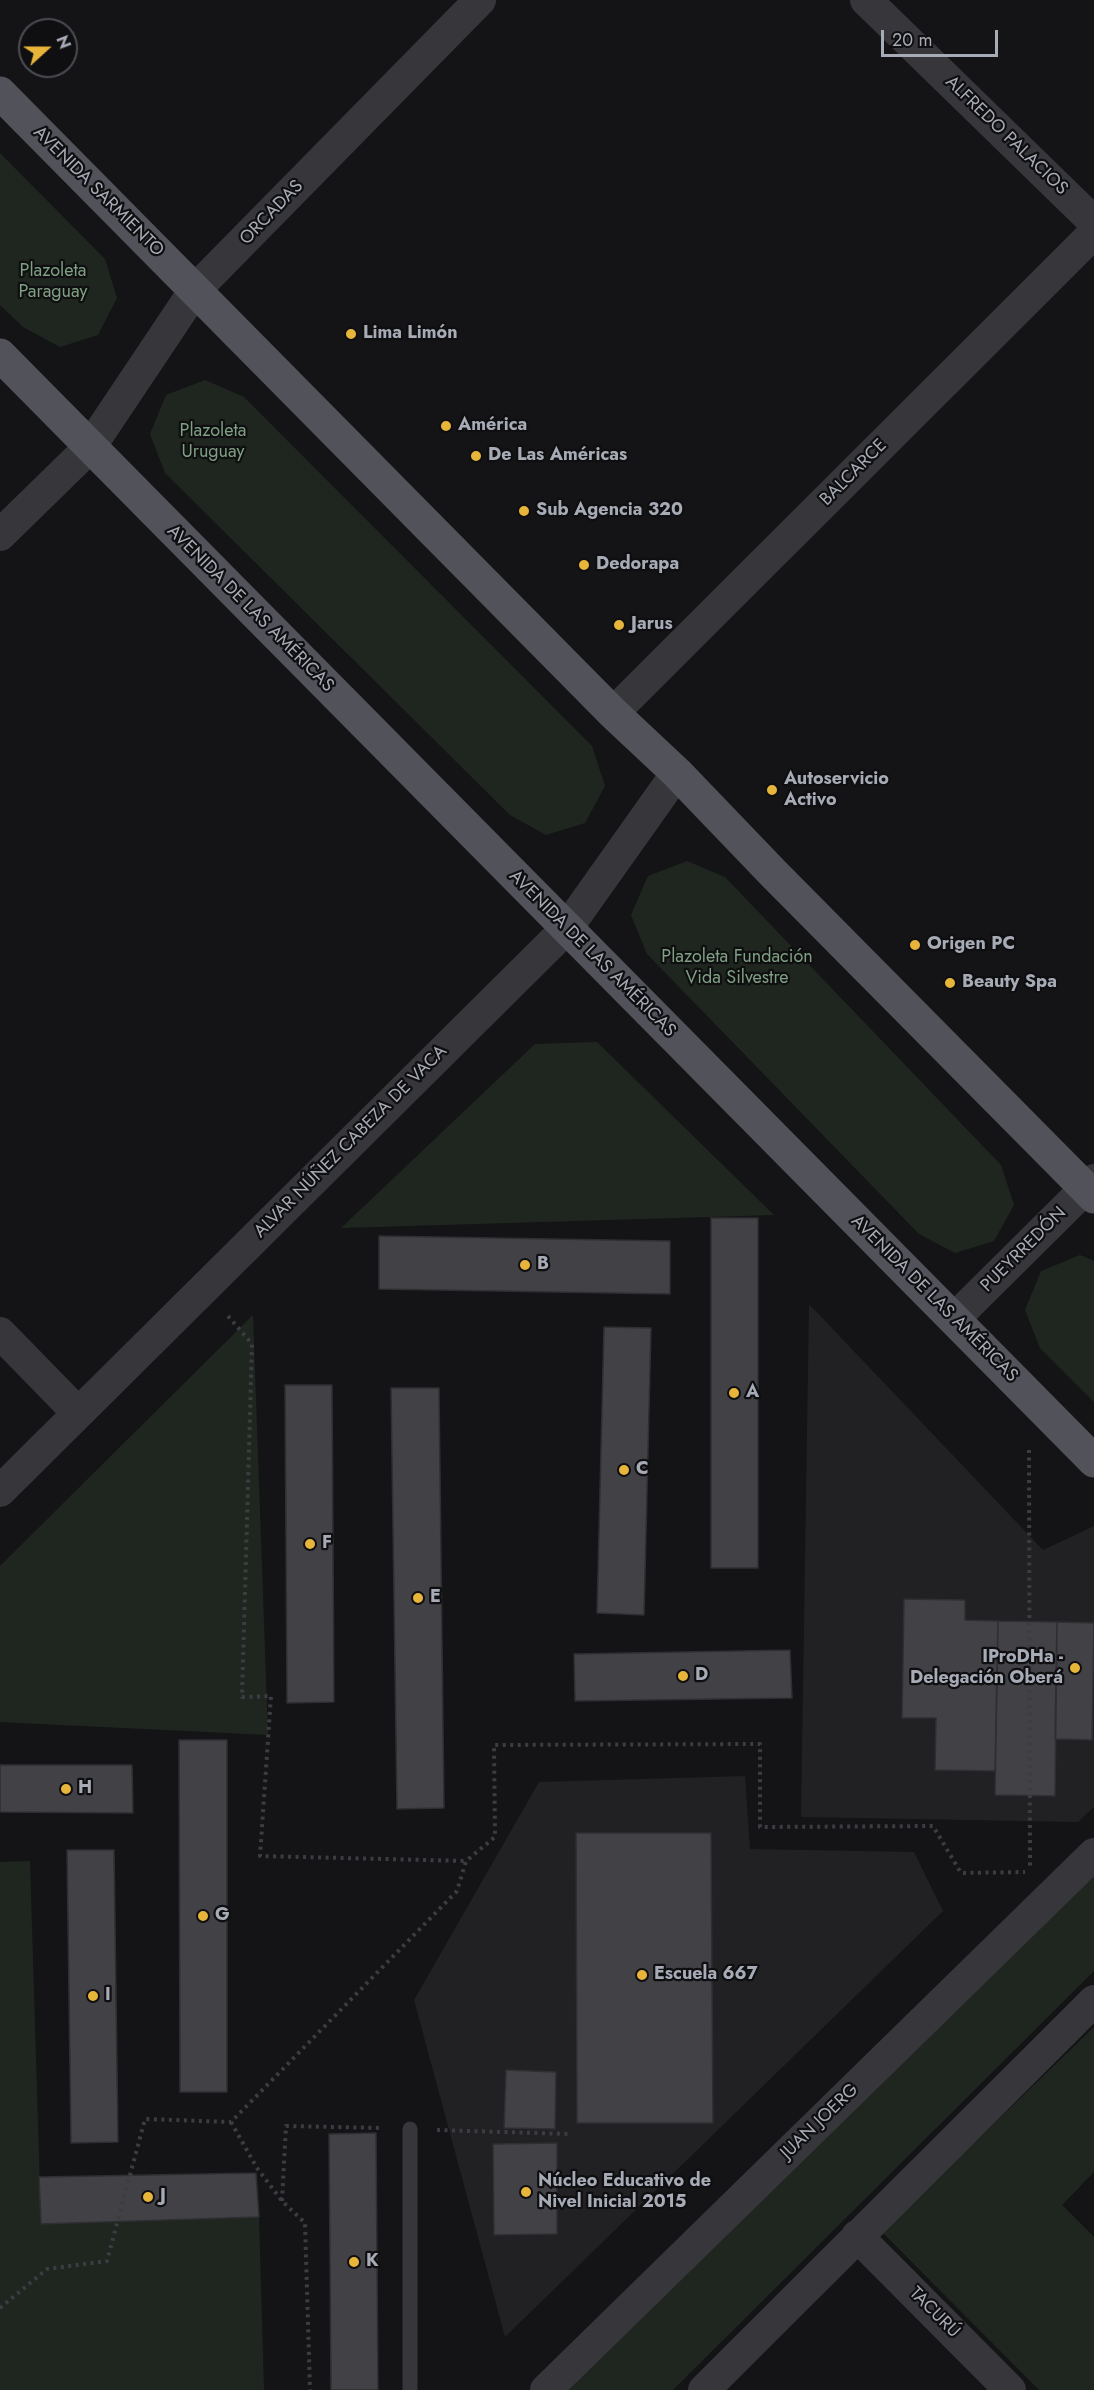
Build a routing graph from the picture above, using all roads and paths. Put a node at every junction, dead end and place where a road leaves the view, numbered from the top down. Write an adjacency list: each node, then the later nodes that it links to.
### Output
1 (480, 0): 6 (street, ORCADAS)
2 (866, 0): 4 (street, ALFREDO PALACIOS)
3 (0, 93): 6 (main road, AVENIDA SARMIENTO)
4 (1094, 222)
5 (1094, 233): 10 (street, BALCARCE)
6 (195, 290): 8 (street, ORCADAS); 10 (main road)
7 (0, 355): 8 (main road)
8 (90, 447): 9 (street, ORCADAS); 12 (main road, AVENIDA DE LAS AMÉRICAS)
9 (0, 535)
10 (613, 712): 11 (main road)
11 (677, 773): 12 (street, ALVAR NÚÑEZ CABEZA DE VACA); 13 (main road)
12 (567, 928): 14 (street, ALVAR NÚÑEZ CABEZA DE VACA); 15 (main road, AVENIDA DE LAS AMÉRICAS)
13 (1091, 1188): 15 (street, PUEYRREDÓN)
14 (204, 1288): 18 (street, ALVAR NÚÑEZ CABEZA DE VACA); 22 (path)
15 (954, 1319): 17 (main road, AVENIDA DE LAS AMÉRICAS)
16 (0, 1333): 18 (street)
17 (1029, 1395): 19 (main road, AVENIDA DE LAS AMÉRICAS); 22 (path)
18 (78, 1413): 20 (street, ALVAR NÚÑEZ CABEZA DE VACA)
19 (1094, 1461)
20 (0, 1491)
21 (1094, 1854): 30 (street, JUAN JOERG)
22 (466, 1861): 24 (path)
23 (1094, 2001): 26 (street)
24 (231, 2122): 27 (path); 28 (path)
25 (410, 2129): 29 (lane)
26 (857, 2236): 31 (street); 32 (street, TACURÚ)
27 (0, 2308)
28 (310, 2390)
29 (410, 2390)
30 (546, 2390)
31 (704, 2390)
32 (1010, 2390)

